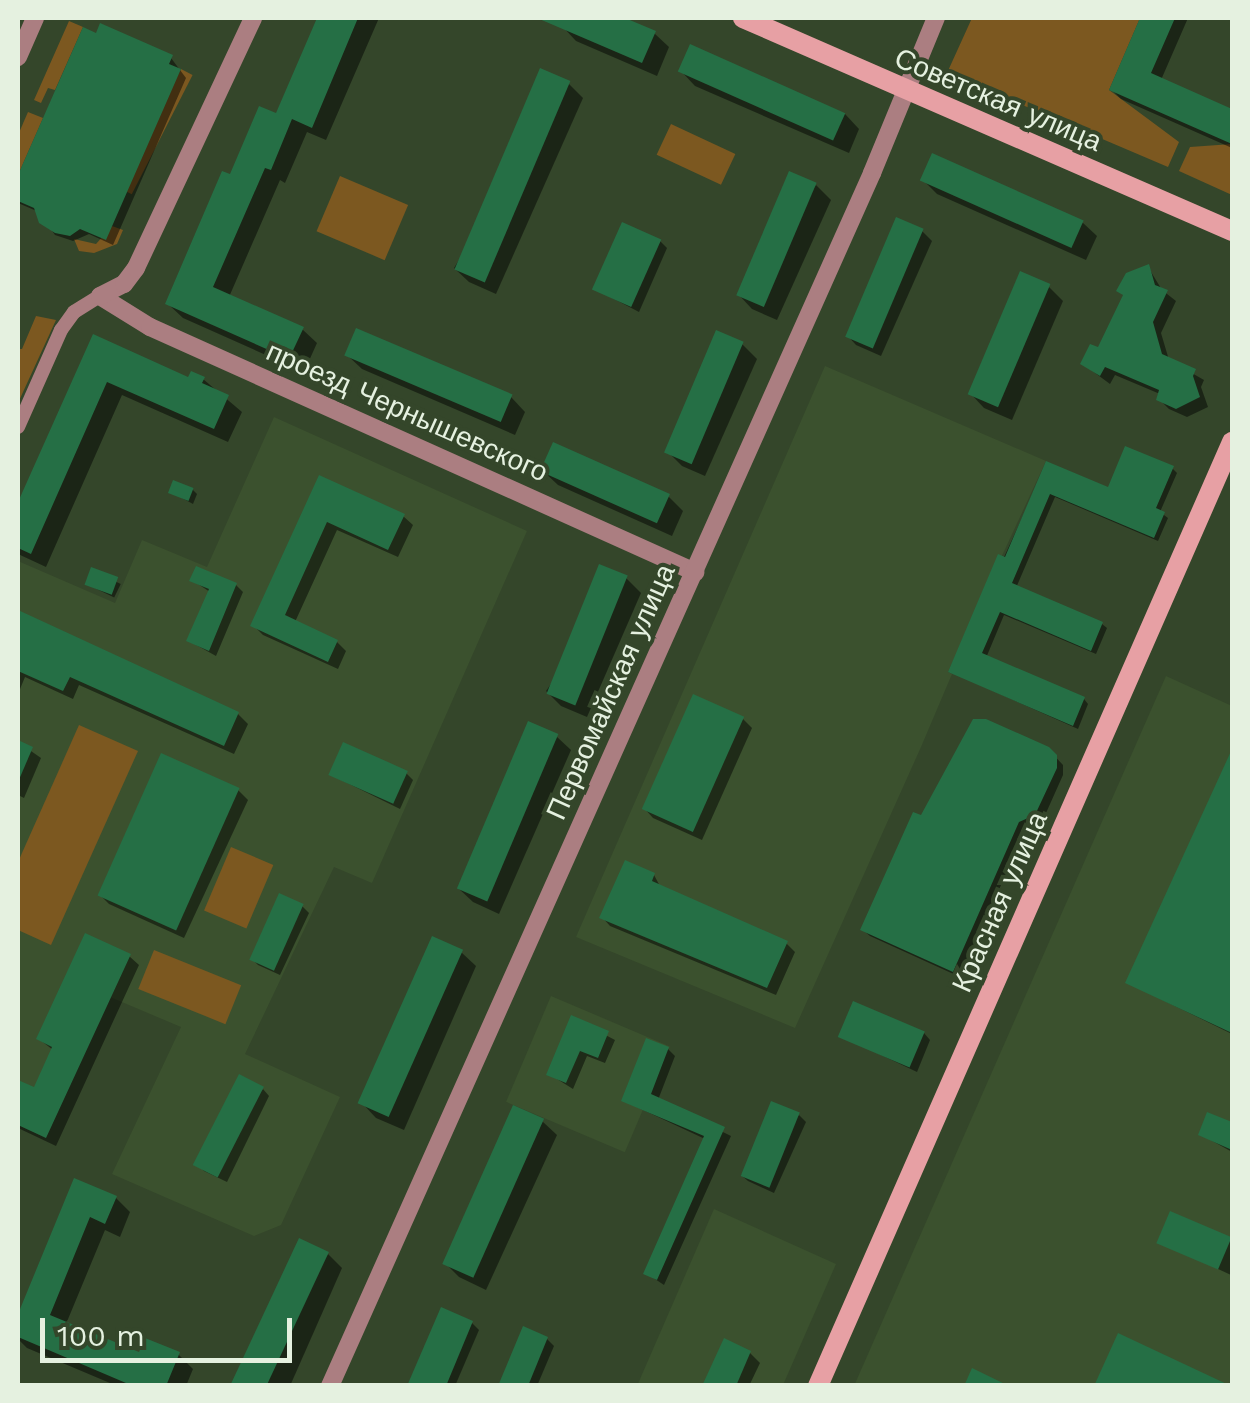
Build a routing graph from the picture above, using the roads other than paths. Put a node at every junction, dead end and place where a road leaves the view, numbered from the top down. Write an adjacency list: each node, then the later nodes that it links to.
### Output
1 (35, 18): 5 (street)
2 (253, 18): 8 (street)
3 (743, 18): 6 (main road, Советская улица)
4 (936, 18): 6 (street, Первомайская улица)
5 (18, 57)
6 (906, 90): 7 (main road, Советская улица); 11 (street, Первомайская улица)
7 (1232, 231)
8 (100, 296): 9 (street); 11 (street, проезд Чернышевского)
9 (18, 427)
10 (1232, 442): 13 (main road, Красная улица)
11 (695, 572): 12 (street, Первомайская улица)
12 (330, 1386)
13 (818, 1386)

